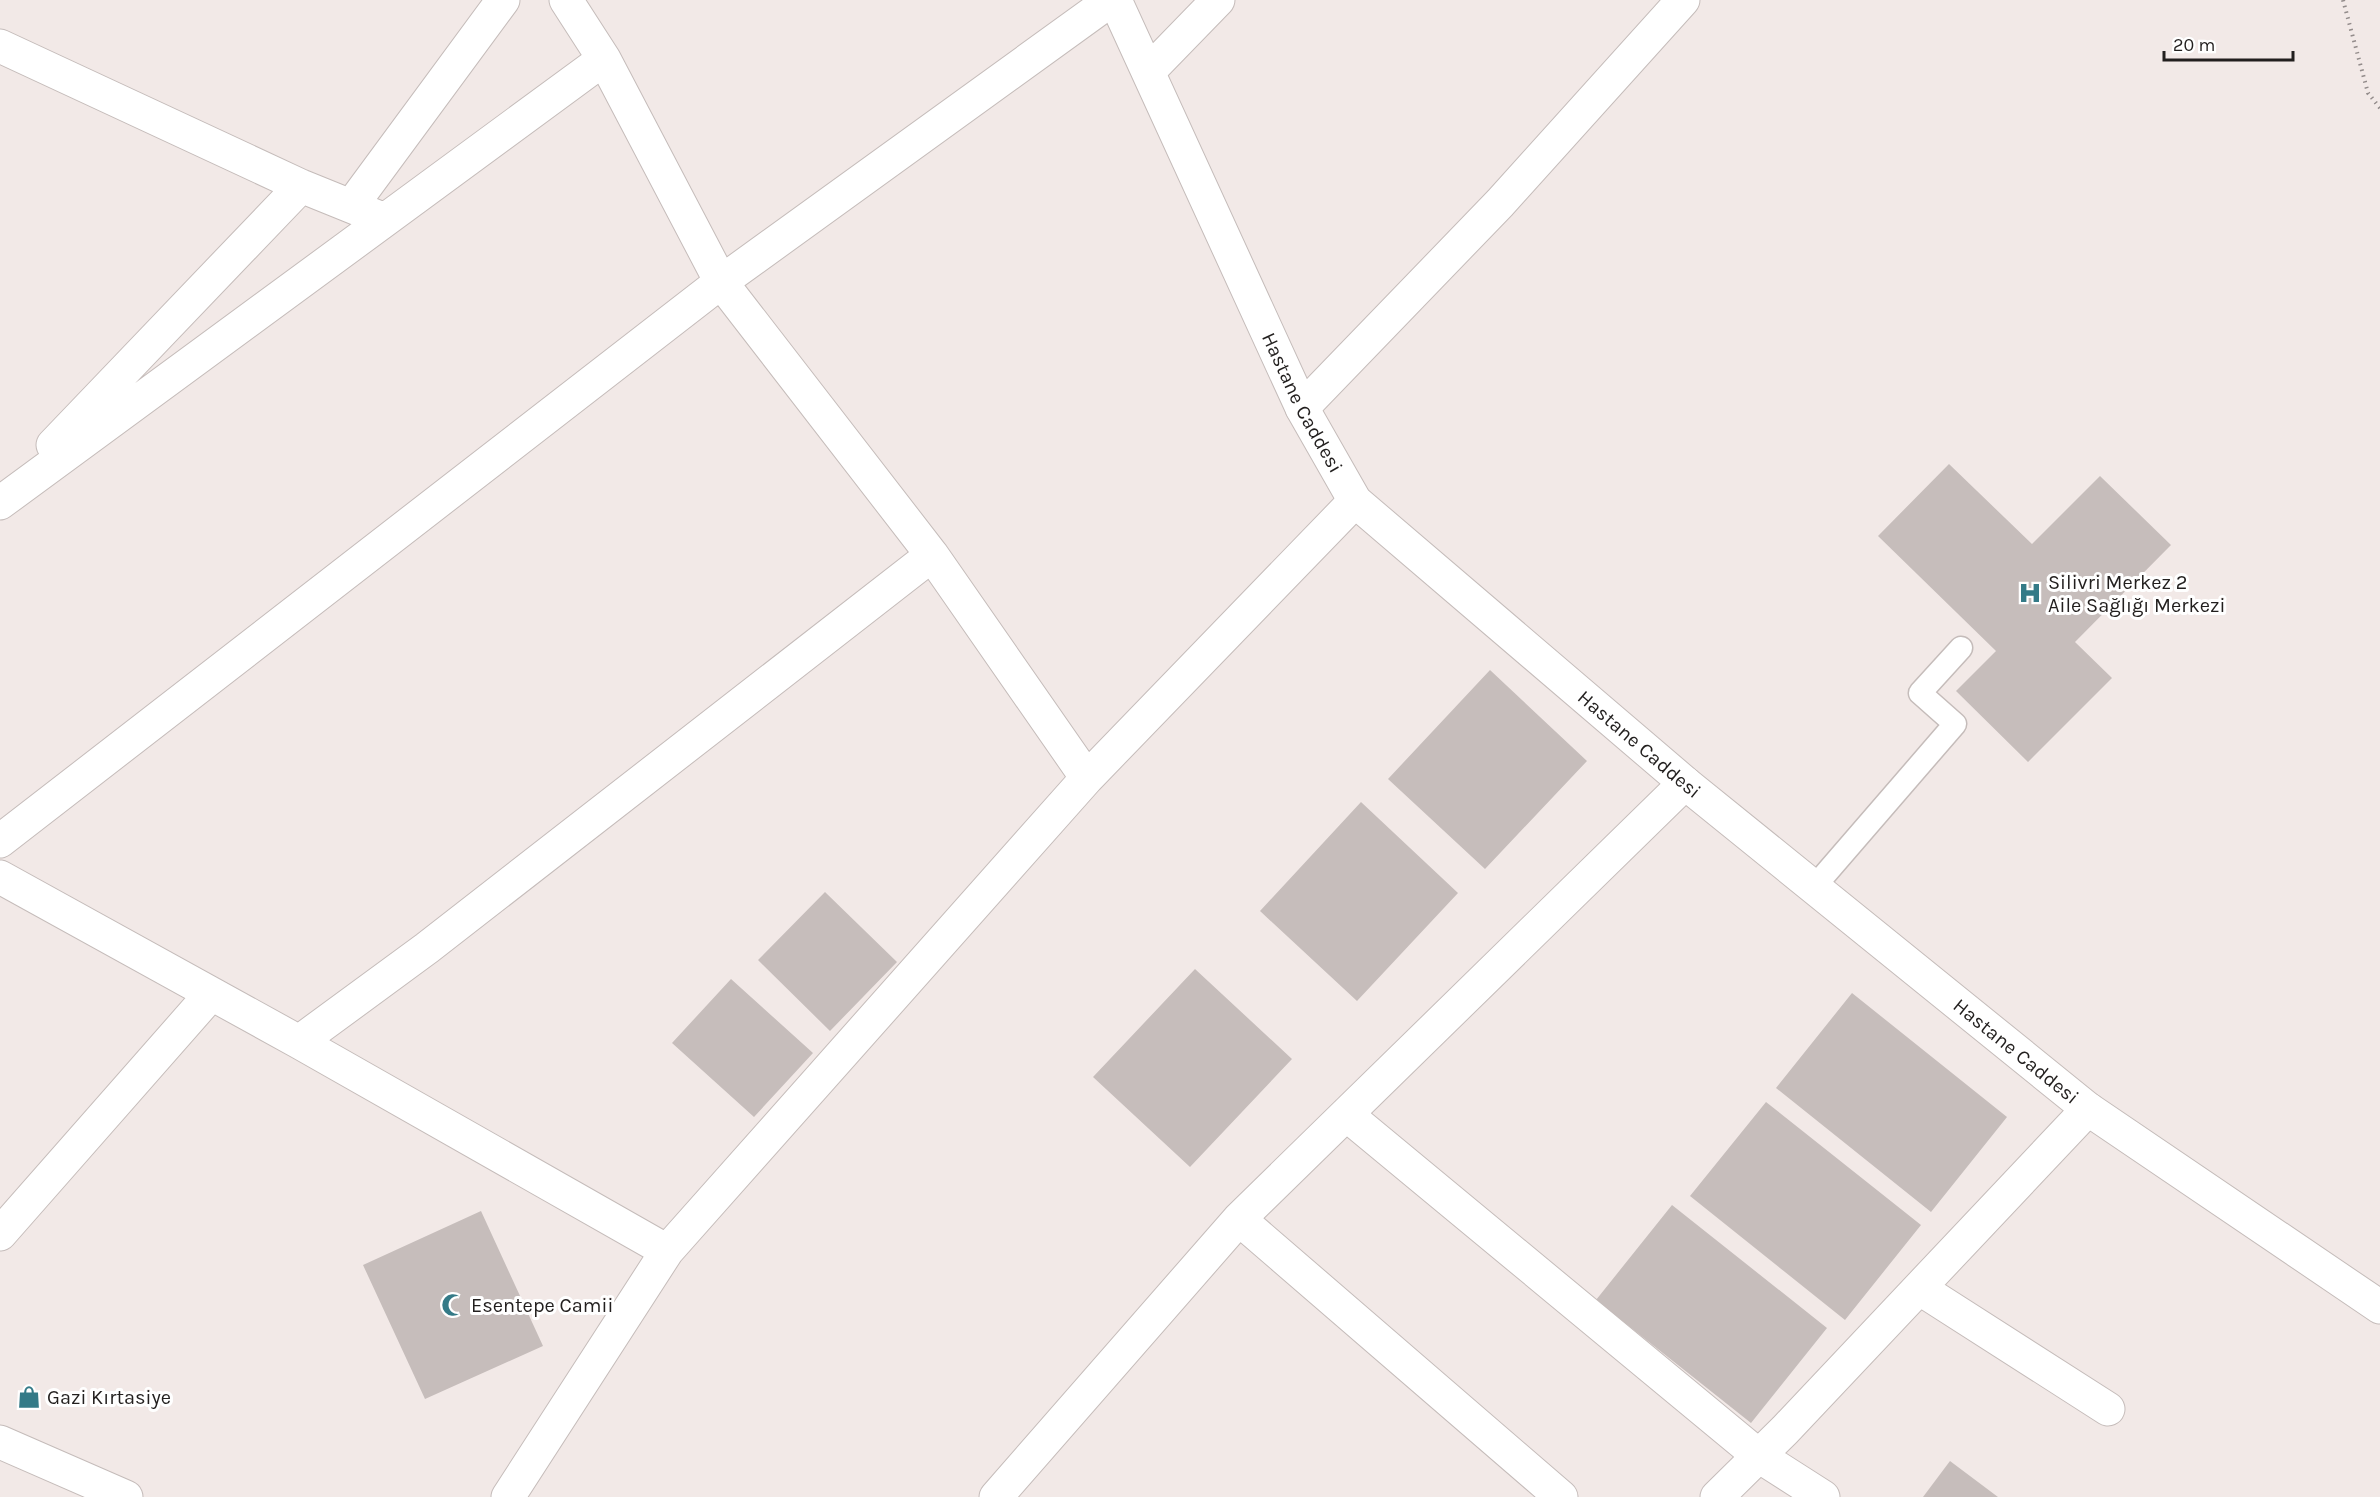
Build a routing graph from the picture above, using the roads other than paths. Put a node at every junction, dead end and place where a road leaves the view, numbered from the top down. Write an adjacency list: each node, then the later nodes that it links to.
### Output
1 (503, 0): 10 (street)
2 (566, 0): 7 (street)
3 (1113, 0): 8 (street, Hastane Caddesi); 12 (street)
4 (1218, 0): 8 (street)
5 (1683, 0): 13 (street)
6 (0, 46): 9 (street)
7 (604, 59): 11 (street); 12 (street)
8 (1149, 71): 13 (street, Hastane Caddesi)
9 (301, 186): 10 (street); 15 (street)
10 (352, 205): 11 (street)
11 (385, 220): 15 (street)
12 (721, 282): 16 (street); 20 (street)
13 (1302, 408): 14 (street, Hastane Caddesi)
14 (1355, 501): 18 (street); 19 (street, Hastane Caddesi)
15 (0, 502)
16 (932, 555): 18 (street); 24 (street)
17 (1961, 648): 22 (lane)
18 (1087, 778): 29 (street)
19 (1684, 783): 22 (street, Hastane Caddesi); 26 (street)
20 (0, 841)
21 (0, 877): 23 (street)
22 (1815, 886): 25 (street, Hastane Caddesi)
23 (211, 994): 24 (street); 28 (street)
24 (299, 1042): 29 (street)
25 (2088, 1109): 30 (street); 31 (street, Hastane Caddesi)
26 (1347, 1115): 27 (street); 34 (street)
27 (1239, 1219): 35 (street); 38 (street)
28 (0, 1234)
29 (666, 1251): 37 (street)
30 (1919, 1288): 32 (street); 34 (street)
31 (2380, 1307)
32 (2108, 1409)
33 (0, 1442): 36 (street)
34 (1759, 1456): 39 (street); 40 (street)
35 (1001, 1495)
36 (126, 1497)
37 (508, 1497)
38 (1562, 1497)
39 (1717, 1497)
40 (1822, 1497)

